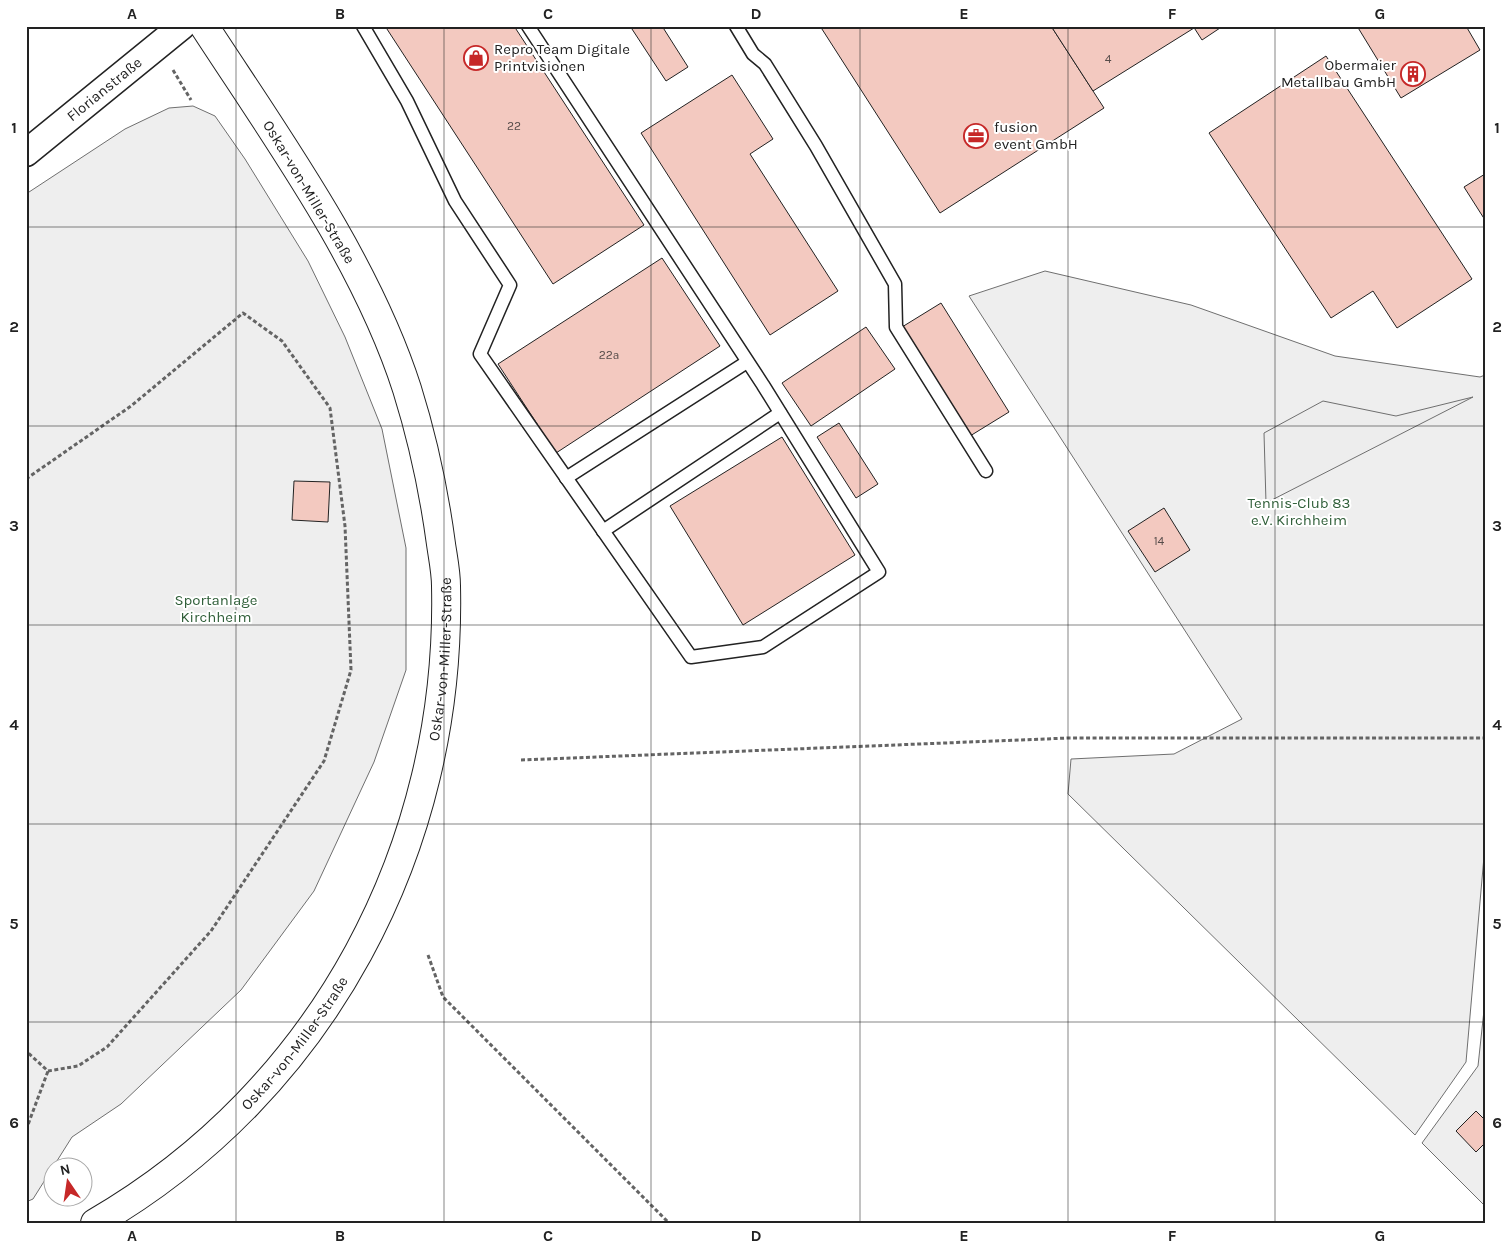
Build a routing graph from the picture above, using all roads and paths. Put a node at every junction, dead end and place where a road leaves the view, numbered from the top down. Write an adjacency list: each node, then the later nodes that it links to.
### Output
1 (182, 26): 6 (street, Florianstraße)
2 (204, 26): 19 (main road, Oskar-von-Miller-Straße)
3 (363, 26): 10 (lane)
4 (528, 26): 7 (lane)
5 (736, 26): 9 (lane)
6 (26, 153)
7 (748, 362): 8 (lane); 10 (lane)
8 (780, 413): 12 (lane); 12 (lane)
9 (986, 471)
10 (566, 478): 12 (lane)
11 (26, 479): 17 (path)
12 (603, 531)
13 (1485, 738): 14 (path)
14 (521, 760)
15 (428, 955): 20 (path)
16 (26, 1051): 17 (path)
17 (48, 1071): 18 (path)
18 (26, 1130)
19 (95, 1223)
20 (669, 1223)

